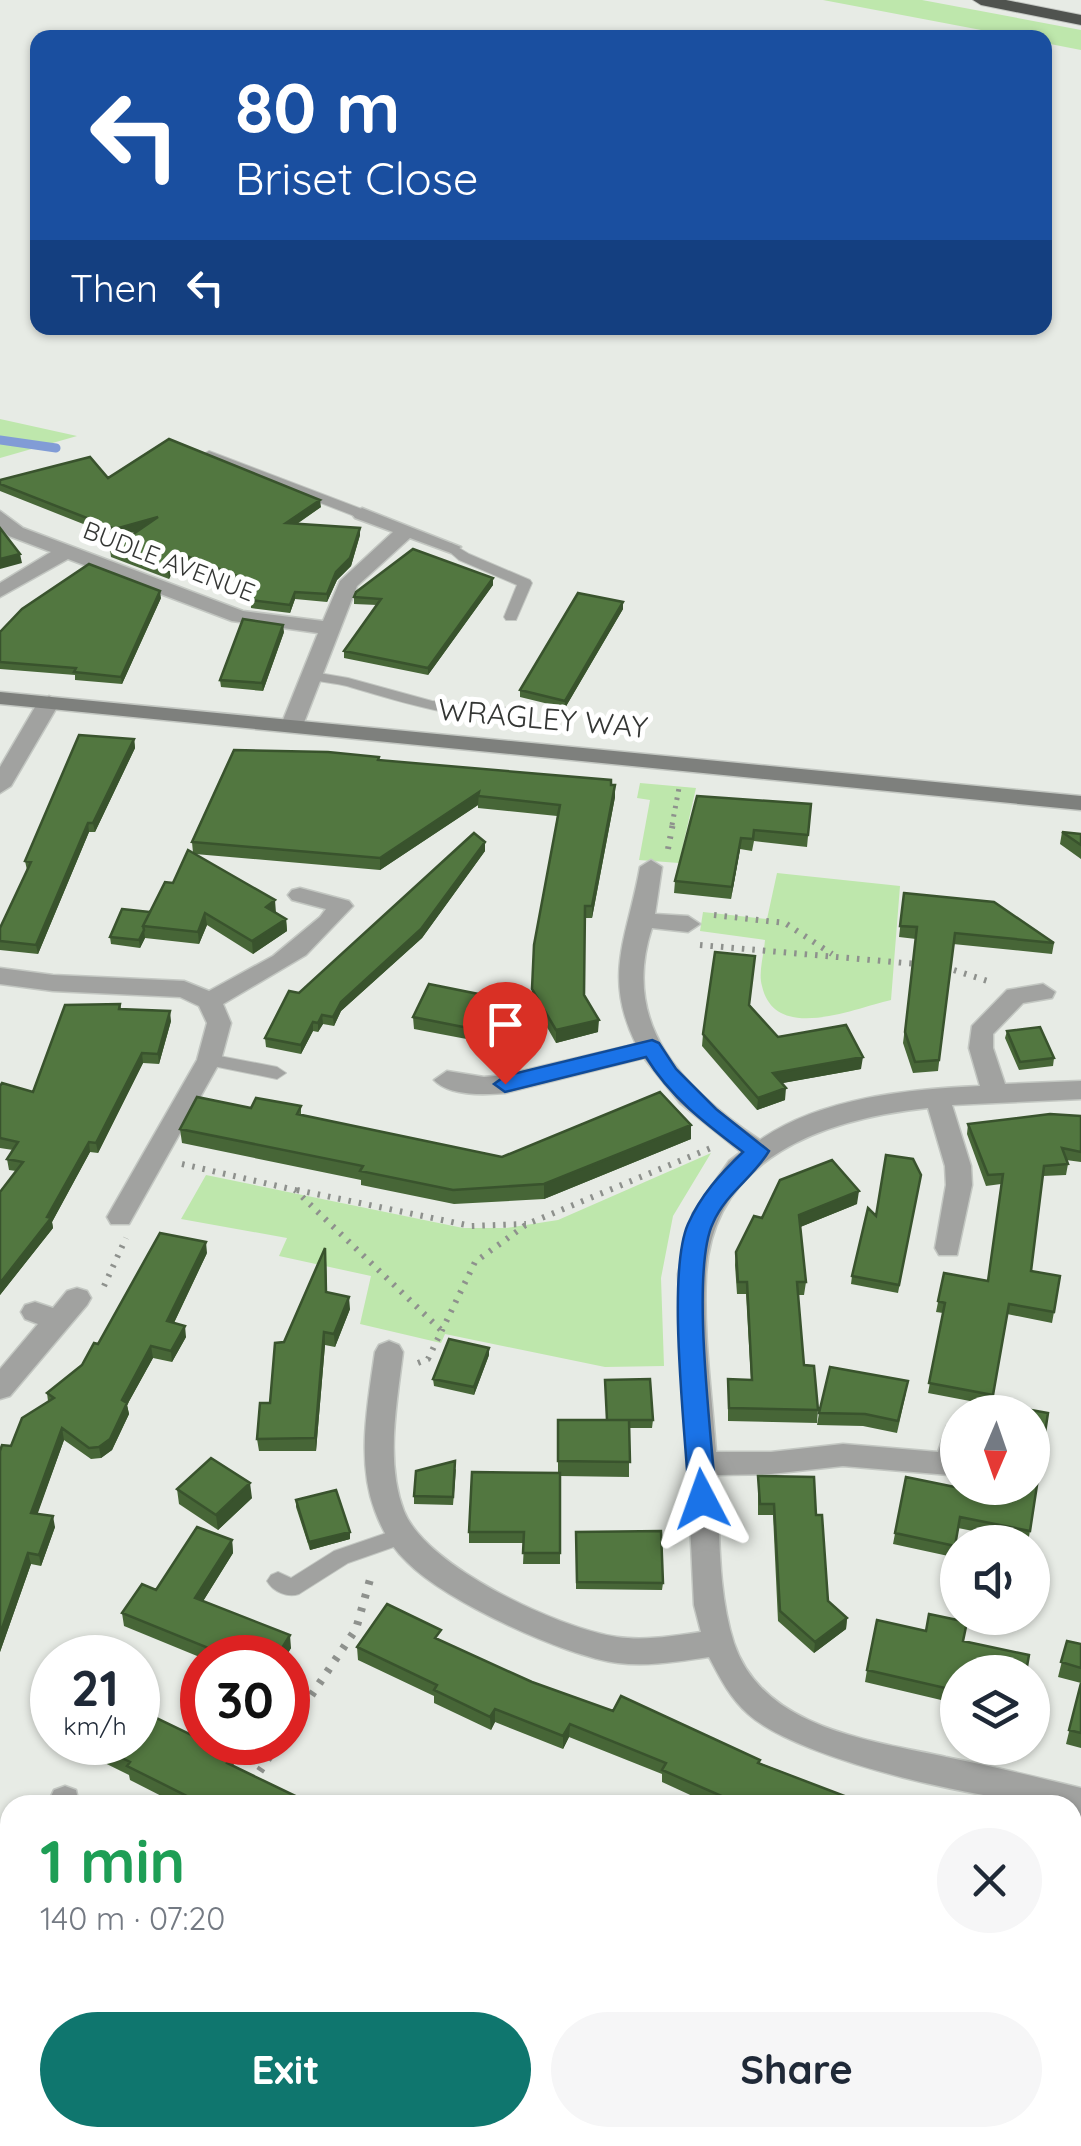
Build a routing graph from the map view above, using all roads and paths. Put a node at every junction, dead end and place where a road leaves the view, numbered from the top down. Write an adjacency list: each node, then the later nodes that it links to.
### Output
1 (982, 0): 4 (highway)
2 (1061, 0): 3 (highway)
3 (1081, 4)
4 (1081, 20)
5 (207, 454): 6 (lane)
6 (362, 514): 8 (street)
7 (0, 516): 10 (street, BUDLE AVENUE)
8 (408, 530): 9 (street); 13 (street)
9 (451, 546): 12 (lane)
10 (69, 550): 11 (street); 13 (street, BUDLE AVENUE)
11 (0, 591)
12 (512, 617)
13 (329, 628): 14 (street)
14 (312, 676): 17 (lane); 18 (street)
15 (0, 698): 16 (street, WRAGLEY WAY)
16 (49, 702): 18 (street, WRAGLEY WAY); 20 (street)
17 (510, 712)
18 (292, 725): 19 (street, WRAGLEY WAY)
19 (684, 762): 21 (street, WRAGLEY WAY); 22 (path)
20 (0, 786)
21 (1081, 803)
22 (658, 865): 25 (street)
23 (300, 895): 31 (street)
24 (698, 919): 25 (street); 27 (path)
25 (643, 920): 26 (street)
26 (635, 947): 27 (path); 32 (street)
27 (833, 955): 30 (path)
28 (0, 976): 31 (street)
29 (1043, 992): 30 (street)
30 (1016, 996): 37 (street)
31 (209, 1001): 33 (street)
32 (652, 1048): 35 (street); 39 (street)
33 (208, 1060): 34 (lane); 40 (street)
34 (277, 1074)
35 (447, 1080)
36 (1081, 1090): 37 (street)
37 (996, 1096): 38 (street)
38 (938, 1100): 39 (street); 44 (street)
39 (746, 1144): 43 (path); 50 (street)
40 (151, 1158): 41 (path); 42 (street)
41 (295, 1190): 43 (path); 46 (path)
42 (120, 1216): 45 (path)
43 (528, 1224): 46 (path)
44 (948, 1248)
45 (77, 1298): 48 (street)
46 (441, 1330): 47 (path)
47 (388, 1362): 51 (street)
48 (0, 1388)
49 (940, 1463): 50 (street)
50 (700, 1464): 53 (street)
51 (405, 1539): 52 (lane); 53 (street); 54 (path)
52 (278, 1581)
53 (715, 1643): 57 (street)
54 (310, 1697)
55 (264, 1765): 56 (path)
56 (248, 1790)
57 (1052, 1795)

